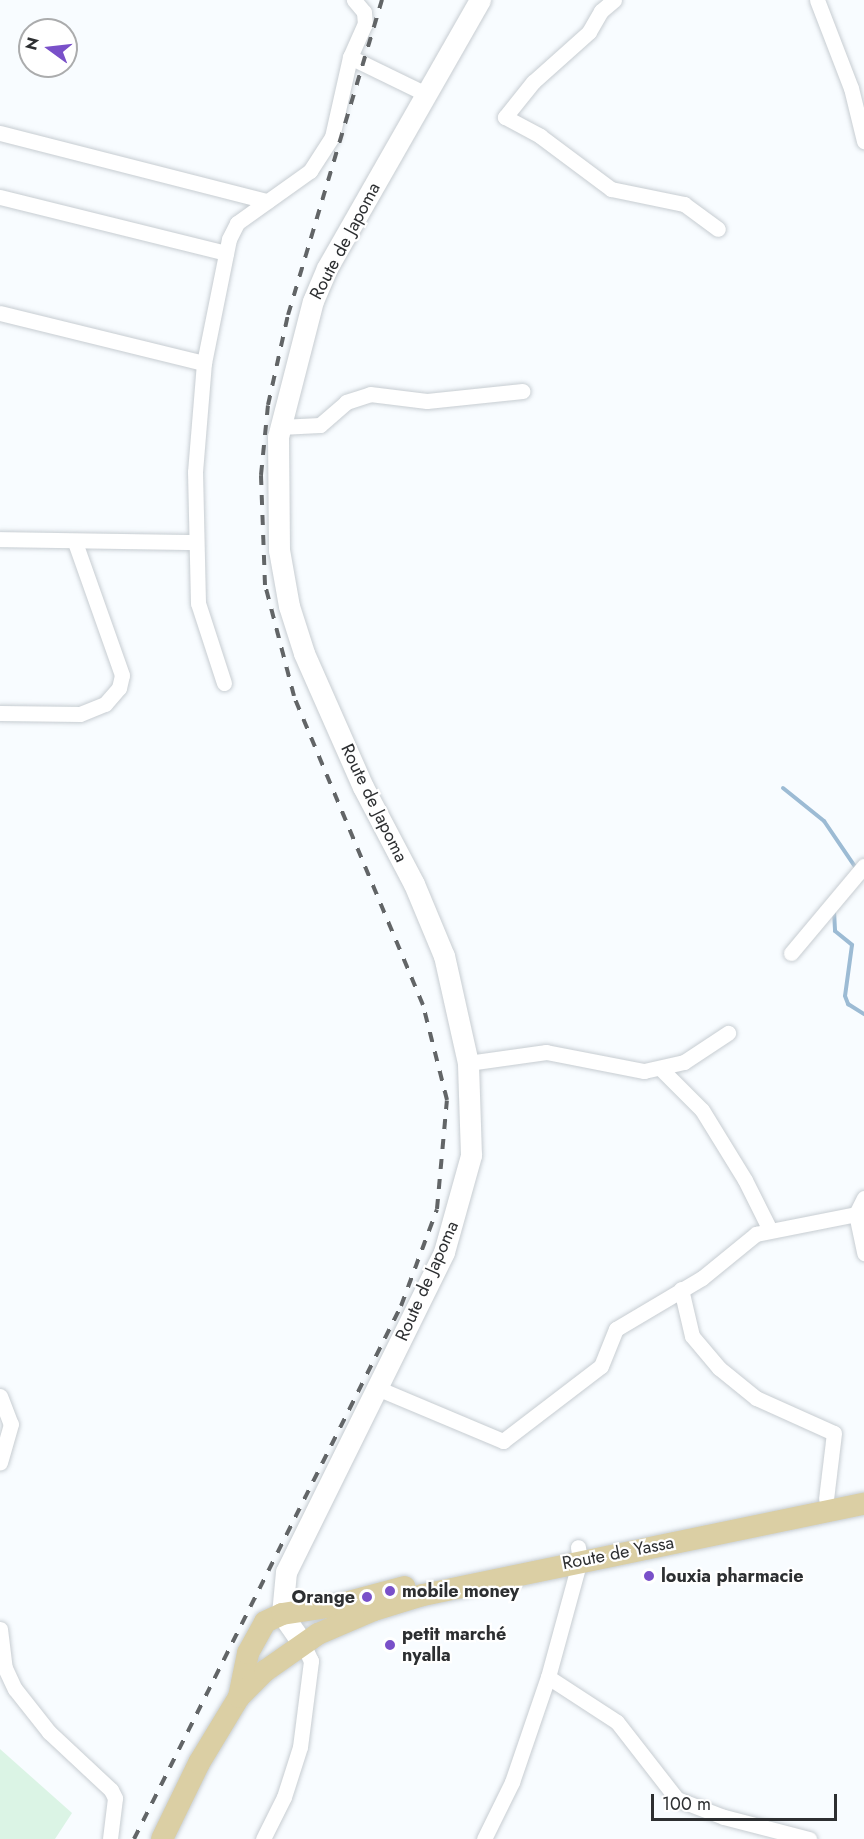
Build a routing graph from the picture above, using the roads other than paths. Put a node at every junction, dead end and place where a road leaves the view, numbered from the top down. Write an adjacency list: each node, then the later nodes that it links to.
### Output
1 (354, 0): 5 (street)
2 (480, 0): 6 (street, Route de Japoma)
3 (614, 0): 11 (street)
4 (817, 0): 8 (street)
5 (350, 57): 6 (street); 10 (street)
6 (426, 94): 16 (street, Route de Japoma)
7 (0, 133): 10 (street)
8 (864, 141)
9 (0, 197): 12 (street)
10 (267, 201): 12 (street)
11 (718, 229)
12 (226, 253): 14 (street)
13 (0, 314): 14 (street)
14 (204, 363): 19 (street)
15 (522, 392): 16 (street)
16 (280, 427): 25 (street, Route de Japoma)
17 (0, 538): 18 (street)
18 (75, 542): 19 (street); 21 (street)
19 (195, 542): 20 (street)
20 (224, 683)
21 (0, 712)
22 (864, 866): 23 (street)
23 (791, 953)
24 (728, 1032): 26 (street)
25 (468, 1063): 26 (street); 32 (street, Route de Japoma)
26 (660, 1068): 29 (street)
27 (864, 1198): 28 (street)
28 (856, 1214): 29 (street); 30 (street)
29 (770, 1230): 31 (street)
30 (864, 1253)
31 (681, 1289): 32 (street); 36 (street)
32 (377, 1388): 40 (street, Route de Japoma)
33 (0, 1396): 34 (street)
34 (0, 1462)
35 (864, 1492): 36 (main road, Route de Yassa)
36 (826, 1499): 38 (main road, Route de Yassa)
37 (864, 1504): 38 (main road, Route de Yassa)
38 (579, 1554): 39 (main road, Route de Yassa); 43 (street)
39 (374, 1601): 40 (main road); 42 (main road)
40 (282, 1614): 42 (street); 44 (main road)
41 (0, 1629): 45 (street)
42 (303, 1644): 44 (main road); 47 (street)
43 (548, 1677): 48 (street); 49 (street)
44 (238, 1697): 46 (main road)
45 (110, 1839)
46 (162, 1839)
47 (263, 1839)
48 (484, 1839)
49 (809, 1839)

